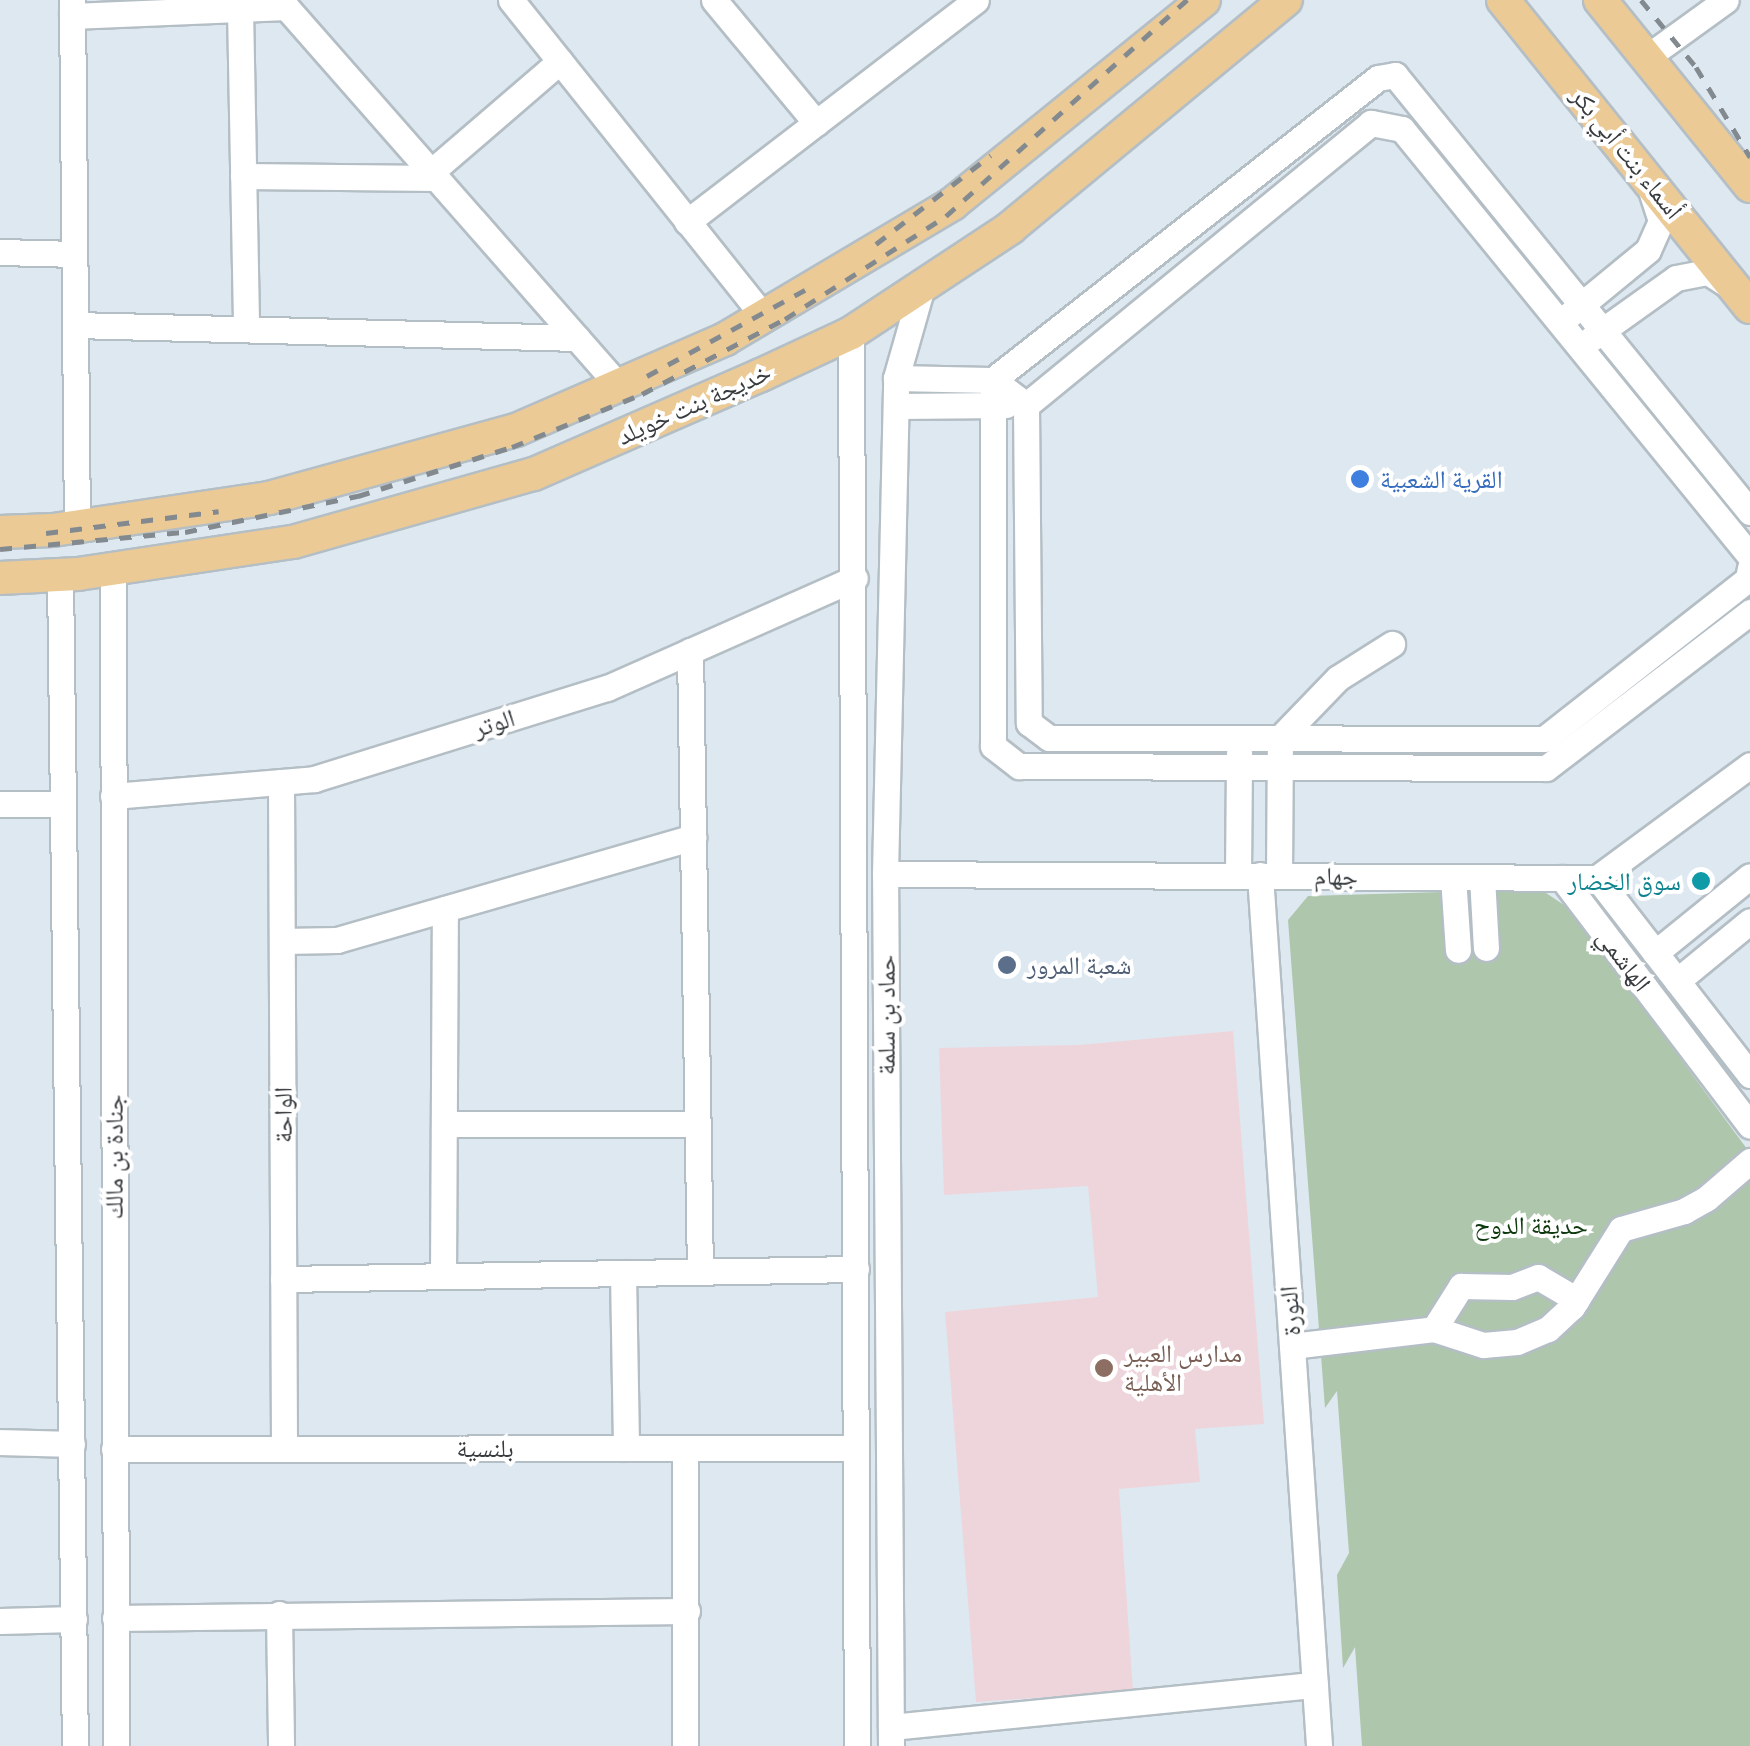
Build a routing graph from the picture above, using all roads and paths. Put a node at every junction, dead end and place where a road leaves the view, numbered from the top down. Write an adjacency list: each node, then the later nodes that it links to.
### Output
1 (512, 0): 13 (street)
2 (714, 0): 14 (street)
3 (976, 0): 14 (street)
4 (1204, 0): 25 (main road, خديجة بنت خويلد)
5 (1286, 0): 22 (main road, خديجة بنت خويلد)
6 (1503, 0): 17 (main road, أسماء بنت أبي بكر)
7 (1600, 0): 12 (main road)
8 (1726, 0): 12 (street)
9 (283, 3): 11 (street); 15 (street)
10 (72, 8): 11 (street); 21 (street)
11 (240, 9): 16 (street)
12 (1646, 58): 18 (main road)
13 (560, 61): 15 (street); 19 (street)
14 (816, 123): 19 (street)
15 (434, 175): 16 (street); 31 (street)
16 (243, 176): 28 (street)
17 (1646, 177): 23 (main road, أسماء بنت أبي بكر); 24 (street)
18 (1750, 186)
19 (687, 222): 25 (street)
20 (0, 252): 21 (street)
21 (74, 254): 27 (street)
22 (922, 286): 30 (main road, خديجة بنت خويلد); 33 (street, حماد بن سلمة)
23 (1743, 298): 29 (street)
24 (1582, 304): 26 (street); 29 (street); 35 (street)
25 (764, 318): 34 (main road, خديجة بنت خويلد)
26 (1561, 322): 32 (street); 36 (street)
27 (75, 325): 28 (street); 39 (street)
28 (246, 326): 31 (street)
29 (1603, 331): 32 (street); 38 (street)
30 (851, 333): 43 (main road, خديجة بنت خويلد); 46 (street, حماد بن سلمة)
31 (577, 338): 34 (street)
32 (1580, 347): 41 (street)
33 (896, 378): 35 (street); 37 (street, حماد بن سلمة)
34 (619, 386): 39 (main road, خديجة بنت خويلد)
35 (992, 393): 36 (street); 37 (street); 53 (street)
36 (1026, 405): 50 (street)
37 (896, 406): 60 (street, حماد بن سلمة)
38 (1750, 512)
39 (77, 526): 40 (main road, خديجة بنت خويلد)
40 (0, 532)
41 (1750, 556)
42 (1750, 568): 51 (street)
43 (113, 569): 44 (main road, خديجة بنت خويلد); 56 (street, جنادة بن مالك)
44 (60, 575): 45 (main road, خديجة بنت خويلد); 58 (street, جنادة بن مالك)
45 (0, 578)
46 (855, 578): 49 (street, الوتر); 78 (street, حماد بن سلمة)
47 (1750, 612): 54 (street)
48 (1392, 644): 51 (street)
49 (690, 651): 55 (street, الوتر); 59 (street)
50 (1239, 738): 51 (street); 53 (street)
51 (1280, 738): 54 (street)
52 (1750, 765): 65 (street)
53 (1239, 767): 54 (street); 61 (street)
54 (1280, 767): 61 (street)
55 (281, 782): 56 (street, الوتر); 68 (street, الواحة)
56 (114, 796): 92 (street, جنادة بن مالك)
57 (0, 804): 58 (street)
58 (63, 804): 87 (street, جنادة بن مالك)
59 (693, 837): 66 (street); 75 (street)
60 (885, 874): 61 (street, جهام); 99 (street, حماد بن سلمة)
61 (1259, 876): 63 (street, جهام); 85 (street, النورة)
62 (1750, 876): 71 (street)
63 (1453, 877): 64 (street, جهام); 70 (street)
64 (1482, 877): 65 (street, جهام); 69 (street)
65 (1597, 878): 71 (street, الهاشمي); 76 (street, الهاشمي)
66 (445, 909): 68 (street); 74 (street)
67 (1750, 921): 72 (street)
68 (282, 940): 82 (street, الواحة)
69 (1486, 948)
70 (1458, 950)
71 (1655, 953): 72 (street, الهاشمي)
72 (1677, 981): 73 (street, الهاشمي)
73 (1750, 1076)
74 (444, 1124): 75 (street); 81 (street)
75 (698, 1124): 79 (street)
76 (1750, 1126)
77 (1750, 1161): 83 (street)
78 (856, 1269): 79 (street); 91 (street, حماد بن سلمة)
79 (700, 1272): 80 (street)
80 (623, 1273): 81 (street); 89 (street)
81 (444, 1276): 82 (street)
82 (283, 1279): 88 (street, الواحة)
83 (1576, 1300): 84 (street); 84 (street)
84 (1434, 1329): 85 (street)
85 (1292, 1346): 98 (street, النورة)
86 (0, 1442): 87 (street)
87 (72, 1444): 96 (street, جنادة بن مالك)
88 (284, 1448): 89 (street, بلنسية); 92 (street, بلنسية)
89 (626, 1448): 90 (street, بلنسية)
90 (685, 1448): 91 (street, بلنسية); 93 (street)
91 (856, 1448): 104 (street, حماد بن سلمة)
92 (114, 1449): 95 (street, جنادة بن مالك)
93 (687, 1611): 94 (street); 103 (street)
94 (279, 1614): 95 (street); 102 (street)
95 (115, 1618): 101 (street, جنادة بن مالك)
96 (74, 1619): 97 (street); 100 (street, جنادة بن مالك)
97 (0, 1620)
98 (1315, 1685): 99 (street); 105 (street, النورة)
99 (891, 1736)
100 (74, 1746)
101 (116, 1746)
102 (281, 1746)
103 (686, 1746)
104 (857, 1746)
105 (1319, 1746)

